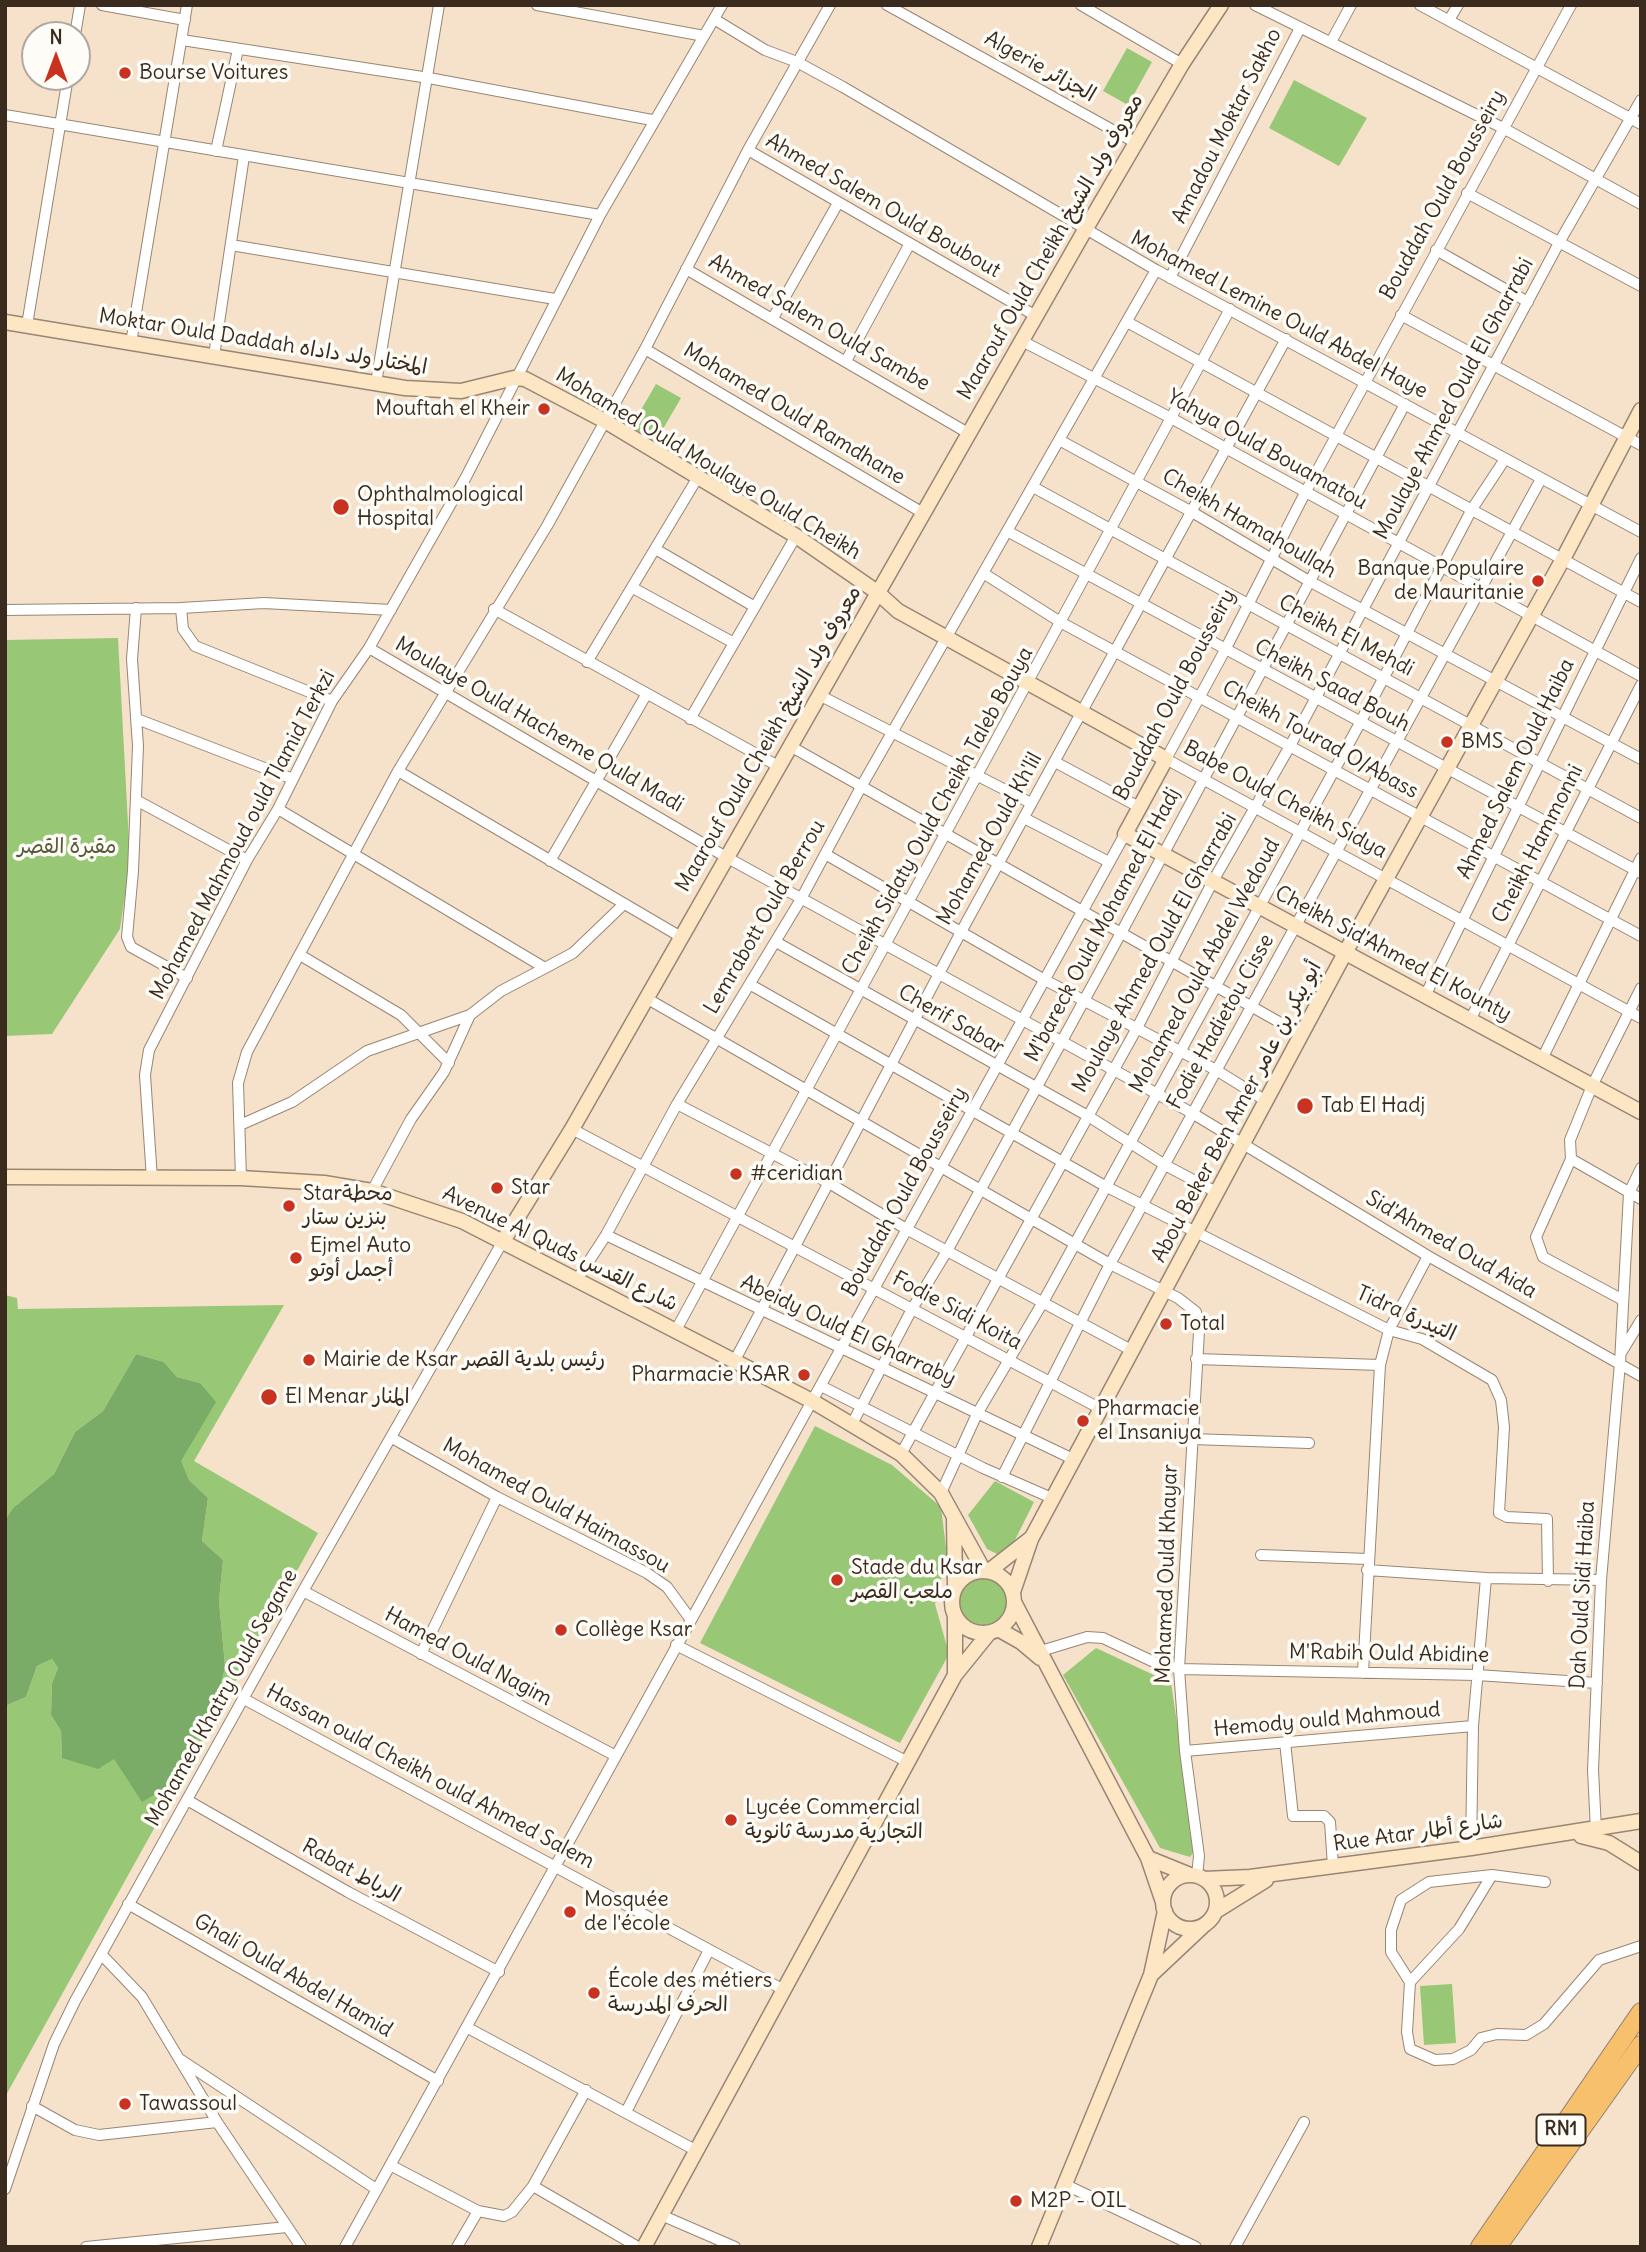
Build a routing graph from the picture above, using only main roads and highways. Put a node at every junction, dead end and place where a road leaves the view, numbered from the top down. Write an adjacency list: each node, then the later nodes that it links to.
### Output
1 (1641, 2012): 3 (highway, RN1)
2 (1641, 2045): 3 (highway, RN1)
3 (1509, 2215): 4 (highway, RN1); 5 (highway, RN1)
4 (1480, 2247)
5 (1497, 2247)

